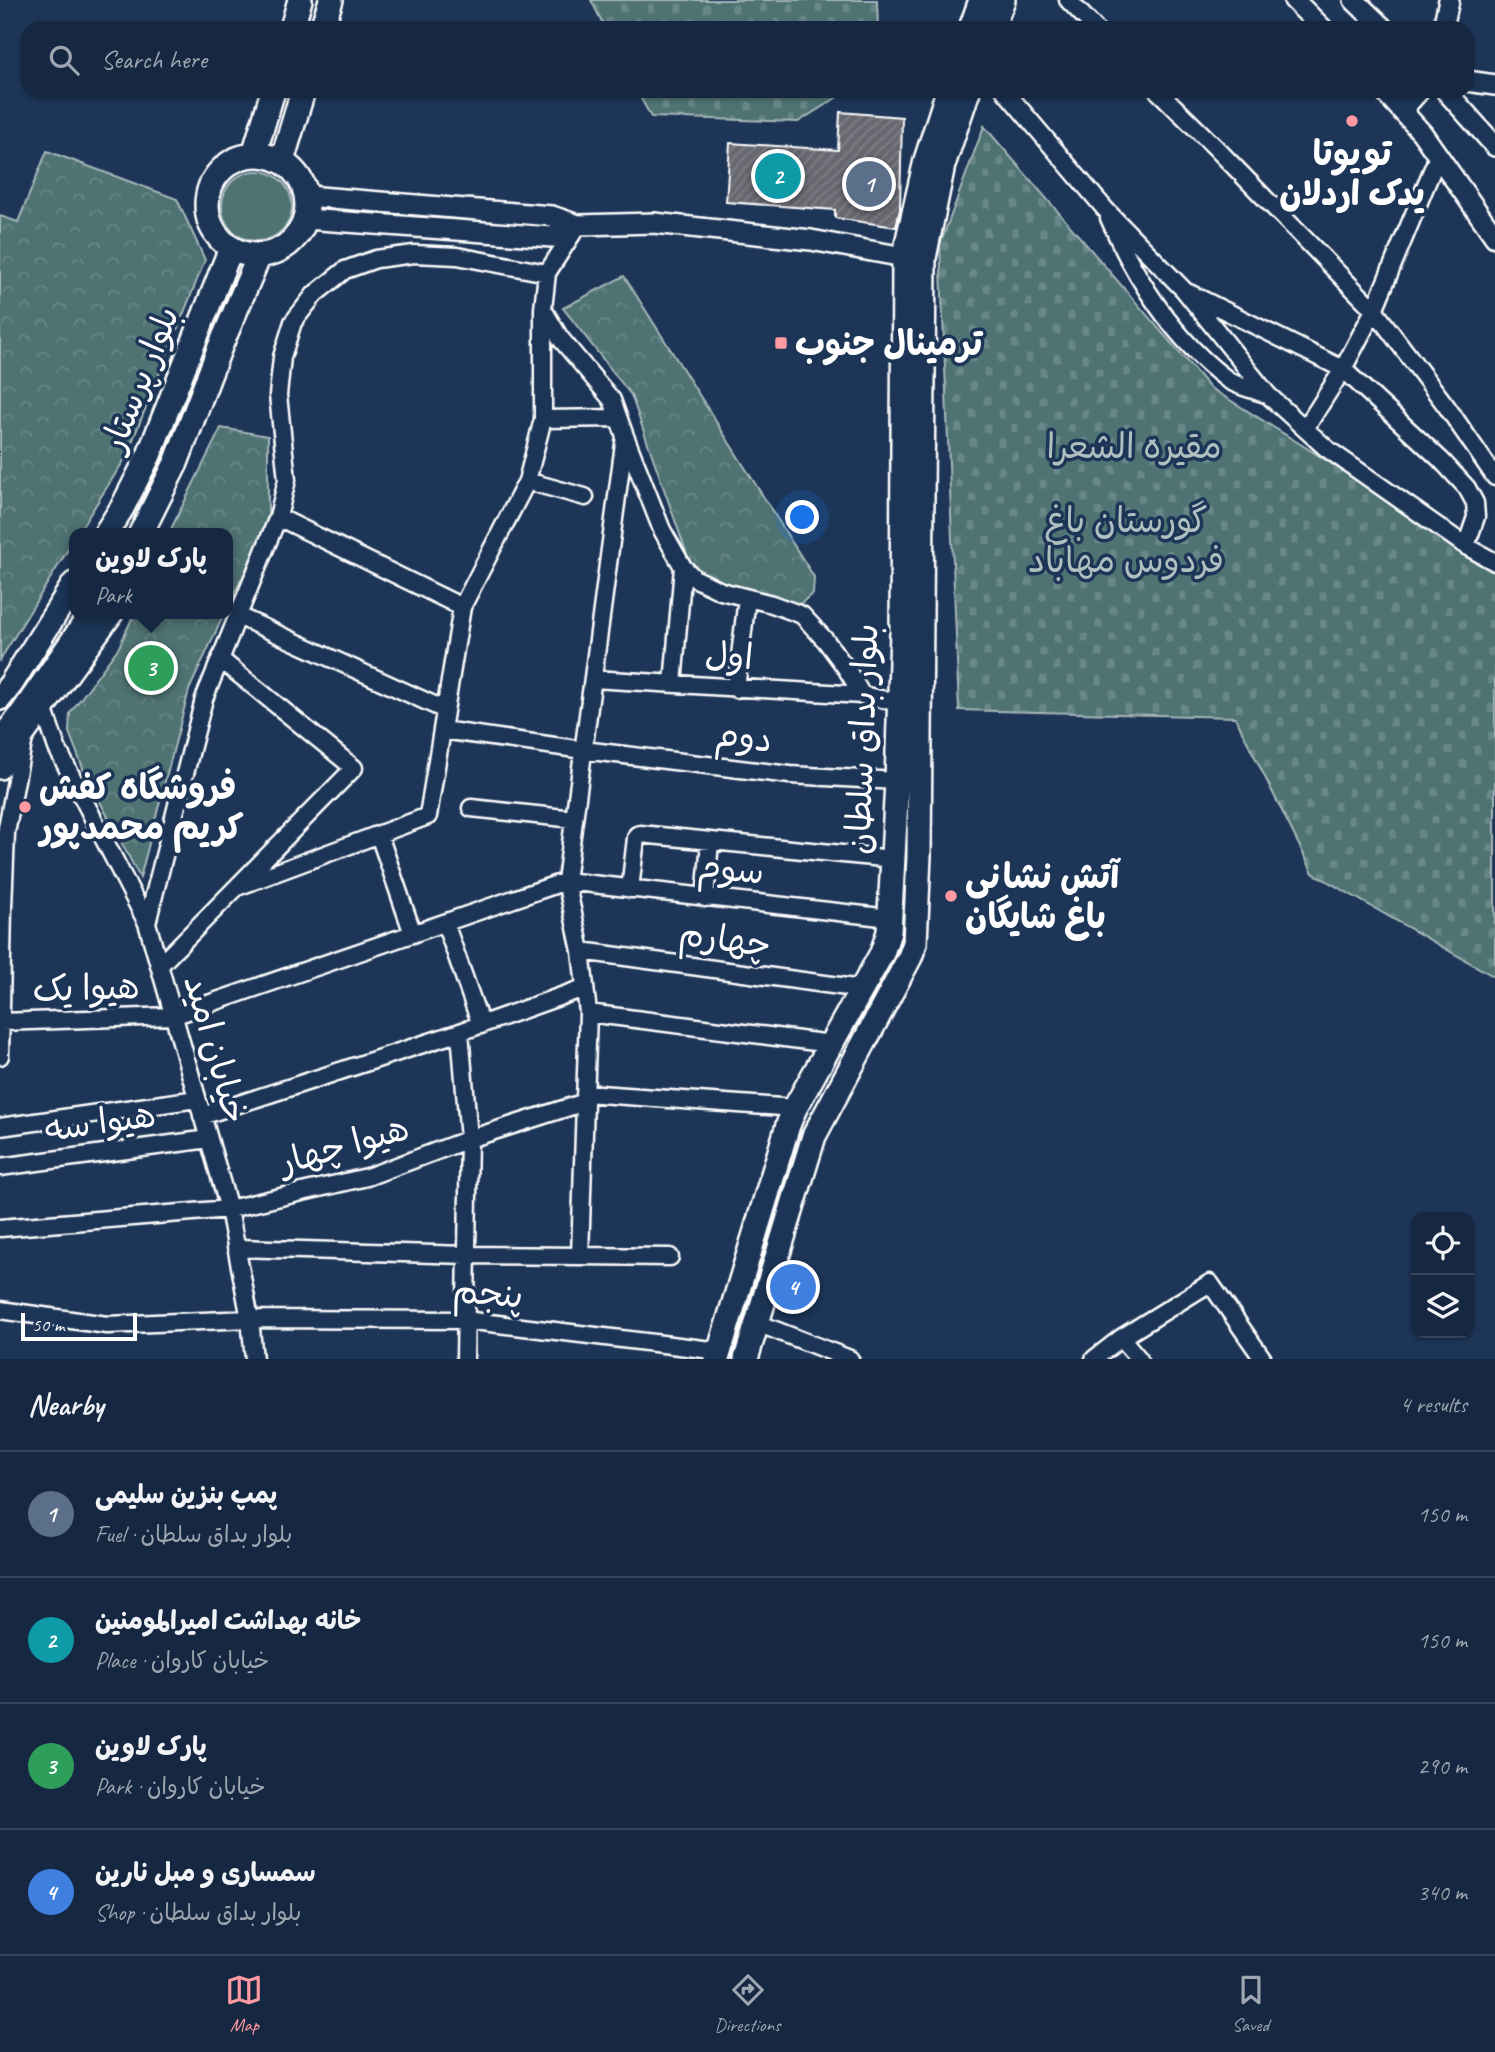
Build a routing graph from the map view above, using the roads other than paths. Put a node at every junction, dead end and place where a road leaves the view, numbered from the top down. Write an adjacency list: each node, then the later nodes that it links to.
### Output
1 (300, 0): 9 (main road)
2 (331, 0): 10 (main road)
3 (981, 0): 11 (main road)
4 (1003, 0): 12 (main road)
5 (1068, 0): 13 (street)
6 (1294, 0): 14 (street)
7 (1354, 0): 15 (street)
8 (1449, 0): 16 (street)
9 (294, 21)
10 (325, 21)
11 (974, 21)
12 (995, 21)
13 (1088, 21)
14 (1315, 21)
15 (1376, 21)
16 (1444, 21)
17 (1474, 82): 18 (street)
18 (1495, 85)
19 (271, 98): 30 (main road)
20 (301, 98): 32 (main road)
21 (946, 98): 41 (main road, بلوار بداق سلطان)
22 (966, 98): 85 (main road, بلوار بداق سلطان)
23 (1011, 98): 34 (street)
24 (1165, 98): 45 (street)
25 (1391, 98): 28 (street)
26 (1413, 98): 28 (street)
27 (1452, 98): 29 (street)
28 (1402, 110): 31 (street)
29 (1495, 146)
30 (254, 154): 32 (main road); 39 (main road)
31 (1438, 156): 38 (street); 45 (street)
32 (282, 160): 33 (main road)
33 (307, 208): 35 (street); 37 (street); 40 (main road)
34 (1105, 209): 43 (street); 47 (street)
35 (552, 216): 36 (street); 37 (street)
36 (578, 225): 37 (street); 41 (street); 42 (street)
37 (552, 237)
38 (1495, 237)
39 (231, 248): 40 (main road); 56 (main road, بلوار پرستار)
40 (260, 256): 57 (main road, بلوار پرستار)
41 (904, 257): 73 (main road, بلوار بداق سلطان)
42 (547, 273): 44 (street); 55 (street)
43 (1184, 290): 46 (street); 47 (street)
44 (543, 309): 48 (street); 49 (street)
45 (1374, 310): 46 (street); 52 (street)
46 (1343, 369): 50 (street); 58 (street)
47 (1268, 395): 50 (street)
48 (618, 418): 49 (street); 51 (street)
49 (543, 419): 53 (street)
50 (1305, 429): 58 (street)
51 (625, 436): 60 (street); 68 (street)
52 (1495, 477)
53 (527, 481): 54 (street); 63 (street)
54 (585, 497)
55 (278, 517): 63 (street); 64 (street)
56 (109, 528)
57 (144, 528)
58 (1466, 546): 59 (street)
59 (1495, 562)
60 (683, 567): 62 (street); 69 (street)
61 (69, 592): 72 (main road)
62 (747, 598): 70 (street); 71 (street)
63 (462, 607): 75 (street)
64 (238, 616): 67 (street); 75 (street)
65 (88, 619): 78 (main road)
66 (109, 619): 74 (street)
67 (220, 659): 90 (street); 95 (street)
68 (593, 680): 69 (street, اول); 79 (street)
69 (673, 684): 70 (street, اول)
70 (736, 689): 71 (street, اول)
71 (862, 695): 73 (street, اول)
72 (0, 698)
73 (900, 703): 81 (main road, بلوار بداق سلطان)
74 (44, 709): 77 (street); 95 (street, خیابان امید)
75 (445, 710): 76 (street)
76 (442, 730): 79 (street, دوم); 84 (street)
77 (24, 738): 80 (street); 93 (street)
78 (0, 741)
79 (583, 750): 81 (street, دوم); 83 (street)
80 (0, 769)
81 (897, 781): 87 (main road, بلوار بداق سلطان)
82 (471, 808): 83 (street)
83 (574, 819): 89 (street)
84 (379, 835): 90 (street); 97 (street)
85 (919, 841): 87 (main road); 88 (main road, بلوار بداق سلطان)
86 (710, 842): 87 (street); 91 (street); 92 (street)
87 (893, 859): 88 (main road); 94 (main road, بلوار بداق سلطان)
88 (919, 877): 127 (main road, بلوار بداق سلطان)
89 (566, 881): 91 (street, سوم); 96 (street, هیوا یک); 98 (street)
90 (237, 887): 99 (street)
91 (630, 889): 92 (street, سوم)
92 (705, 898): 94 (street, سوم)
93 (1, 908): 100 (street)
94 (890, 918): 102 (main road, بلوار بداق سلطان)
95 (146, 922): 99 (street, خیابان امید)
96 (445, 923): 97 (street, هیوا یک); 106 (street)
97 (413, 934): 104 (street, هیوا یک)
98 (580, 951): 101 (street); 102 (street, چهارم)
99 (159, 966): 104 (street, خیابان امید)
100 (1, 985): 105 (street)
101 (584, 989): 103 (street); 106 (street)
102 (862, 989): 108 (main road, بلوار بداق سلطان)
103 (588, 1013): 108 (street); 110 (street)
104 (173, 1016): 105 (street, هیوا یک); 111 (street, خیابان امید)
105 (1, 1022): 109 (street)
106 (481, 1025): 107 (street)
107 (460, 1032): 113 (street); 116 (street)
108 (831, 1044): 112 (main road, بلوار بداق سلطان)
109 (0, 1056)
110 (585, 1097): 112 (street); 116 (street, هیوا چهار); 122 (street)
111 (197, 1098): 113 (street, خیابان امید); 114 (street)
112 (795, 1108): 129 (main road, بلوار بداق سلطان)
113 (202, 1116): 115 (street, خیابان امید)
114 (0, 1127)
115 (209, 1139): 117 (street, هیوا سه); 118 (street, خیابان امید)
116 (469, 1139): 118 (street, هیوا چهار); 121 (street)
117 (0, 1167)
118 (229, 1209): 119 (street, هیوا چهار); 120 (street, خیابان امید)
119 (0, 1228)
120 (236, 1248): 121 (street); 125 (street, خیابان امید)
121 (467, 1255): 122 (street); 126 (street)
122 (580, 1256): 123 (street)
123 (670, 1257)
124 (0, 1310): 125 (street, پنجم)
125 (250, 1320): 126 (street, پنجم); 130 (street, خیابان امید)
126 (465, 1320): 129 (street, پنجم); 131 (street)
127 (757, 1323): 132 (main road, بلوار بداق سلطان); 133 (street)
128 (1121, 1338): 134 (street); 135 (street); 136 (street)
129 (719, 1355)
130 (254, 1359)
131 (465, 1359)
132 (746, 1359)
133 (850, 1359)
134 (1094, 1359)
135 (1139, 1359)
136 (1263, 1359)

